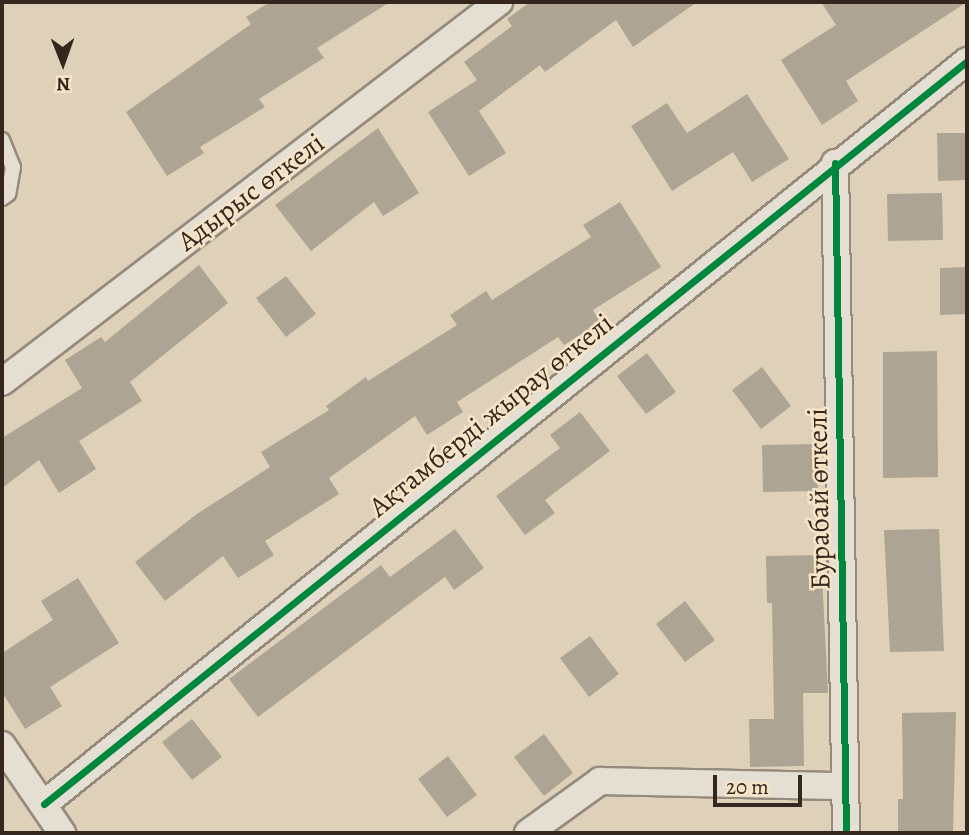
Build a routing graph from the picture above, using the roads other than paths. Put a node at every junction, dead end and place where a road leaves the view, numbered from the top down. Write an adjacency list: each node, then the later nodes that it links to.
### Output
1 (499, 2): 6 (street, Адырыс өткелі)
2 (967, 61): 4 (street, Ақтамберді жырау өткелі)
3 (2, 140): 5 (lane)
4 (835, 163): 8 (street, Бурабай өткелі); 9 (street, Ақтамберді жырау өткелі)
5 (2, 198)
6 (2, 382)
7 (2, 745): 9 (street)
8 (845, 786): 11 (street); 12 (street, Бурабай өткелі)
9 (44, 804): 10 (street)
10 (62, 833)
11 (528, 833)
12 (846, 833)

